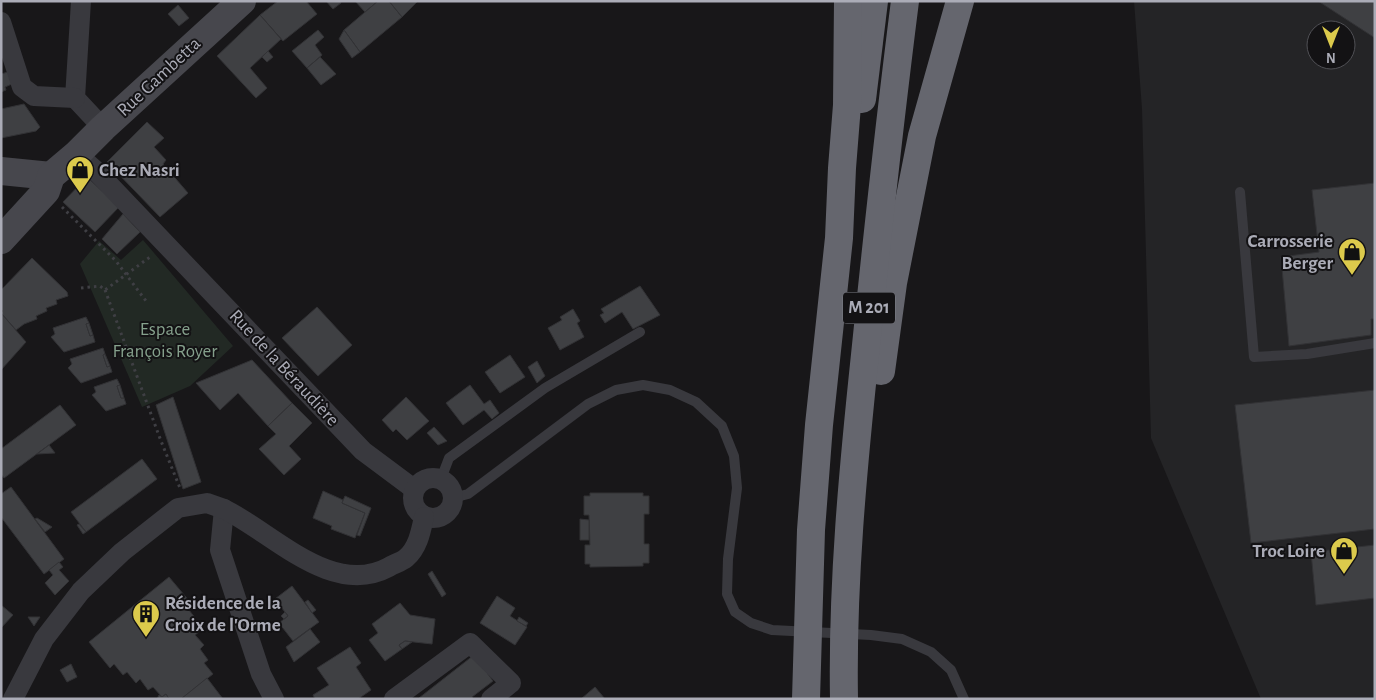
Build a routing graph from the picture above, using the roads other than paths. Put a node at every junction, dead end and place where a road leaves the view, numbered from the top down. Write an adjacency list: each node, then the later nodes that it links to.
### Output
1 (81, 1): 8 (street)
2 (242, 1): 9 (main road, Rue Gambetta)
3 (848, 1): 15 (highway)
4 (874, 1): 15 (highway, M 201)
5 (905, 1): 24 (highway, M 201)
6 (960, 1): 24 (highway)
7 (1, 22): 8 (street)
8 (76, 98): 9 (street)
9 (103, 128): 10 (main road, Rue Gambetta)
10 (78, 154): 12 (main road, Rue Gambetta); 20 (street, Rue de la Béraudière)
11 (1, 171): 12 (main road)
12 (48, 184): 14 (lane); 16 (main road, Rue Gambetta)
13 (1240, 192): 18 (lane)
14 (21, 202)
15 (839, 238): 29 (highway, M 201)
16 (1, 240)
17 (640, 332): 19 (lane)
18 (1375, 343)
19 (440, 479): 20 (street); 21 (street)
20 (414, 489): 23 (street)
21 (453, 498): 23 (street); 31 (lane)
22 (224, 509): 23 (street); 26 (street); 27 (street)
23 (424, 517)
24 (847, 566): 30 (highway, M 201)
25 (404, 696): 28 (street)
26 (13, 699)
27 (274, 699)
28 (492, 699)
29 (806, 699)
30 (844, 699)
31 (964, 699)

